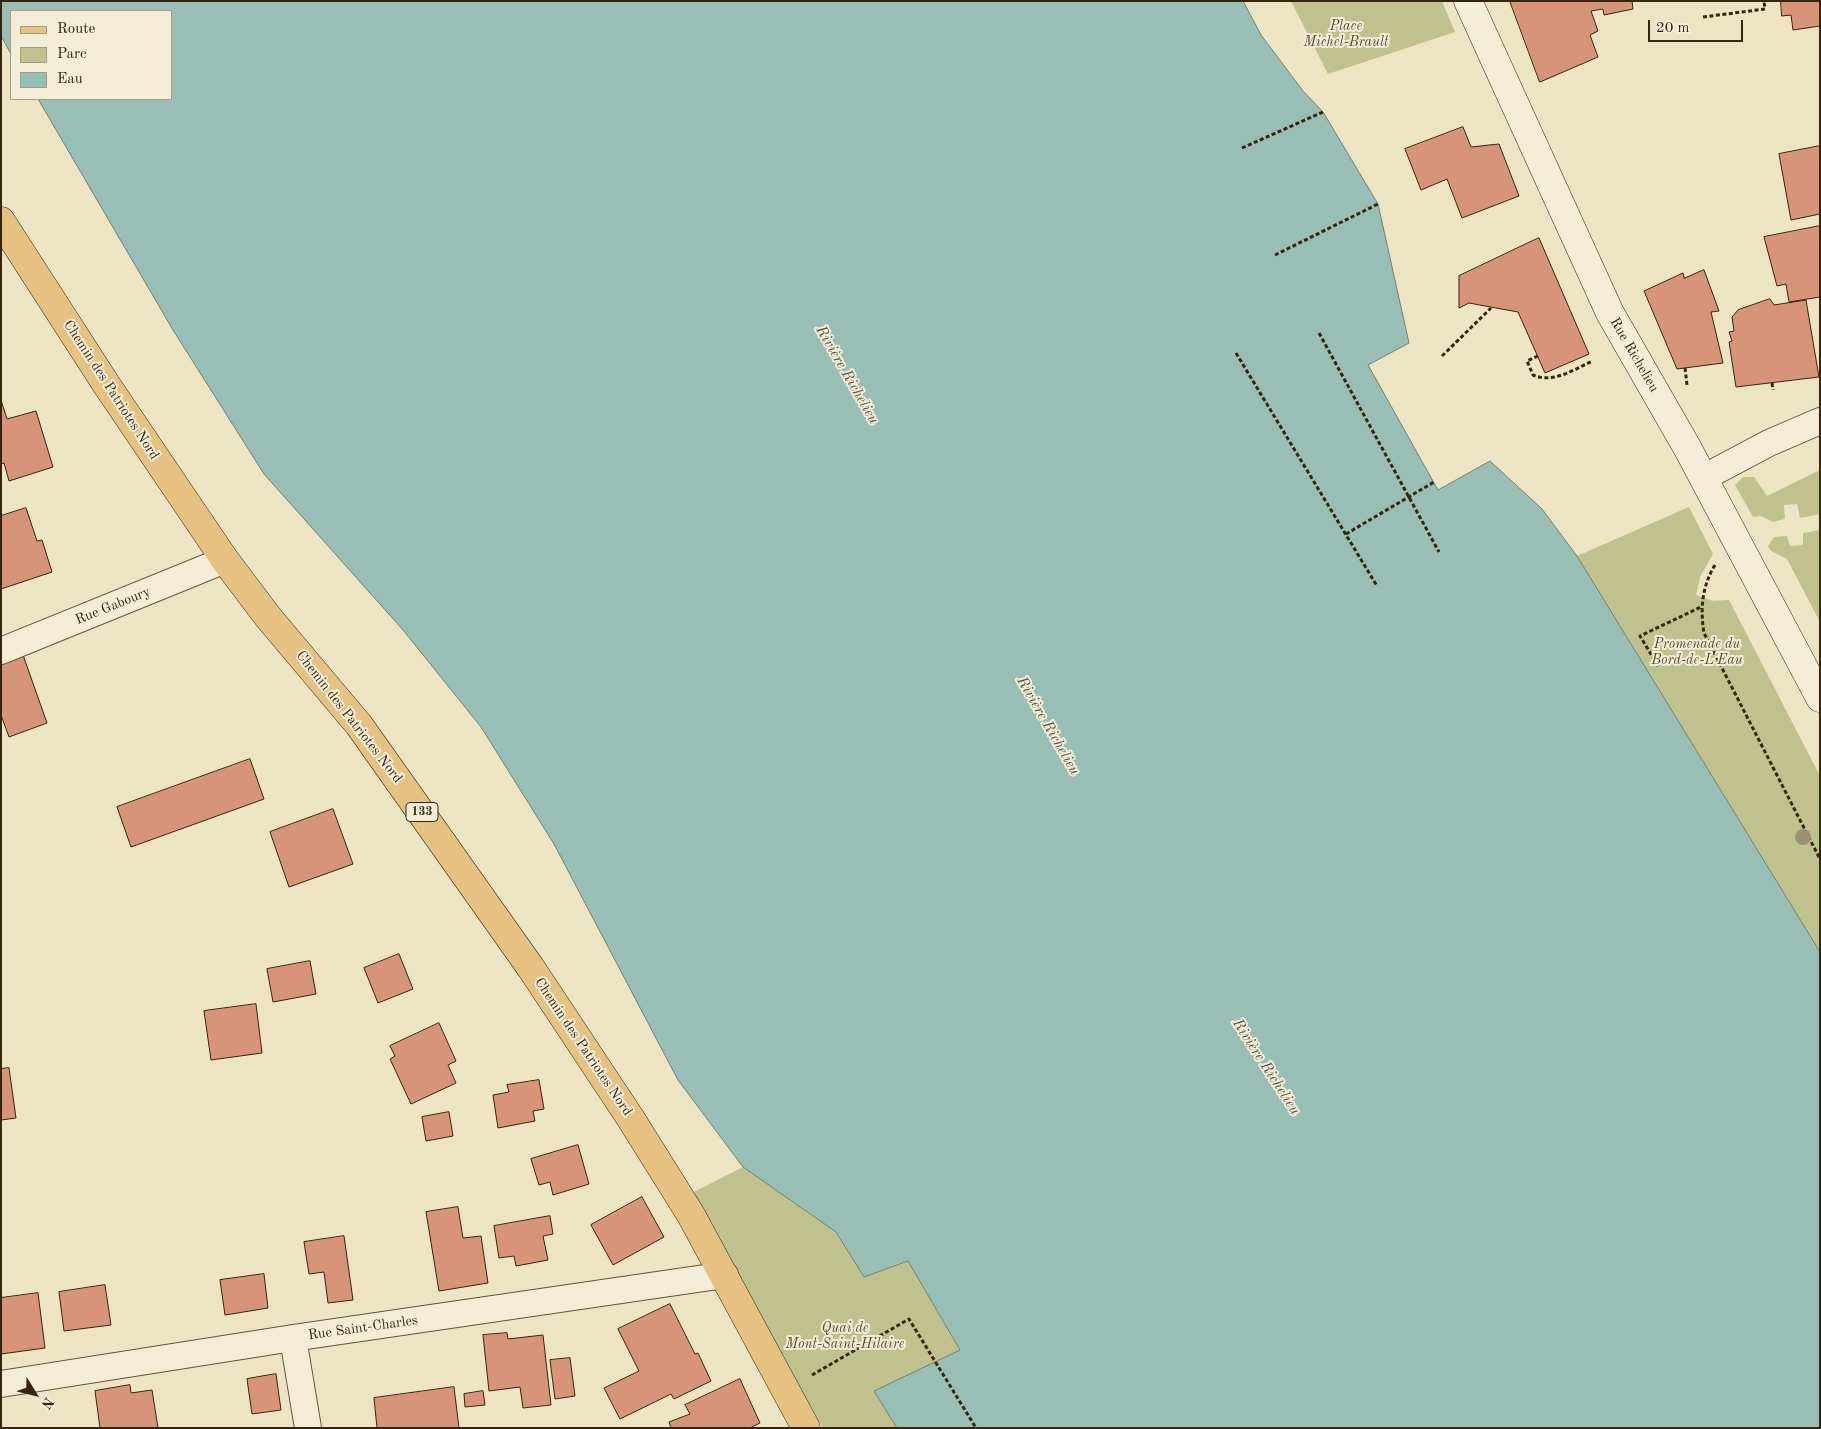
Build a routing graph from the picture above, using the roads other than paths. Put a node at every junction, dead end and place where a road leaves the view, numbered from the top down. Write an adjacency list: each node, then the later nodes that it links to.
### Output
1 (1468, 1): 4 (main road, Rue Richelieu)
2 (1, 220): 5 (main road, Chemin des Patriotes Nord / 133)
3 (1820, 421): 4 (street)
4 (1703, 478): 7 (main road, Rue Richelieu)
5 (226, 560): 6 (street, Rue Gaboury); 8 (main road, Chemin des Patriotes Nord / 133)
6 (1, 651)
7 (1820, 698)
8 (726, 1276): 9 (street, Rue Saint-Charles); 12 (main road, Chemin des Patriotes Nord / 133)
9 (293, 1338): 10 (street, Rue Saint-Charles); 11 (street)
10 (1, 1384)
11 (308, 1428)
12 (806, 1428)

